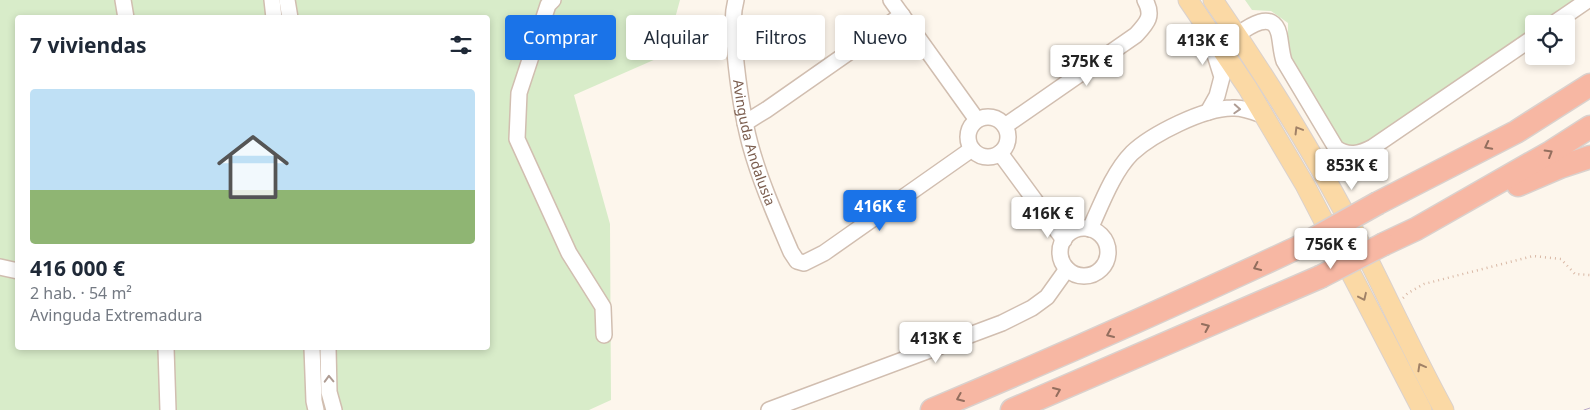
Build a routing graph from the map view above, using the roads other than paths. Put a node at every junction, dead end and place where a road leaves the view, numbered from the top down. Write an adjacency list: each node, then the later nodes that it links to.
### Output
1 (123, 0): 11 (street)
2 (272, 0): 12 (street)
3 (287, 0): 13 (street)
4 (553, 0): 39 (street)
5 (736, 0): 26 (street, Avinguda Andalusia)
6 (891, 0): 14 (street)
7 (1145, 0): 27 (street)
8 (1188, 0): 16 (main road)
9 (1213, 0): 17 (main road)
10 (1588, 0): 15 (street)
11 (126, 15)
12 (274, 15)
13 (290, 15)
14 (902, 15)
15 (1567, 15)
16 (1203, 22): 23 (street); 24 (main road)
17 (1237, 35): 18 (street); 50 (main road, one-way to 17)
18 (1525, 43)
19 (925, 47): 25 (street)
20 (838, 60): 26 (street)
21 (1590, 81): 29 (highway)
22 (1590, 86): 29 (highway)
23 (1208, 112): 24 (street, one-way to 24); 34 (street)
24 (1265, 116): 49 (main road, one-way to 49)
25 (977, 120): 27 (street); 30 (street)
26 (745, 123): 30 (street, Avinguda Andalusia)
27 (1005, 126): 31 (street)
28 (1590, 127): 33 (highway, one-way to 28)
29 (1516, 132): 47 (highway, one-way to 47, bridge)
30 (972, 149): 31 (street)
31 (1000, 153): 35 (street)
32 (1590, 157): 33 (highway)
33 (1416, 229): 48 (highway, one-way to 33, bridge)
34 (1090, 230): 35 (street); 37 (street)
35 (1064, 240): 37 (street)
36 (0, 267): 38 (street)
37 (1067, 269): 46 (street)
38 (15, 270)
39 (604, 335)
40 (166, 350): 43 (street)
41 (312, 350): 44 (street)
42 (328, 350): 45 (street, one-way to 42)
43 (168, 410)
44 (316, 410)
45 (334, 410)
46 (770, 410)
47 (932, 410)
48 (1012, 410)
49 (1422, 410)
50 (1444, 410)

